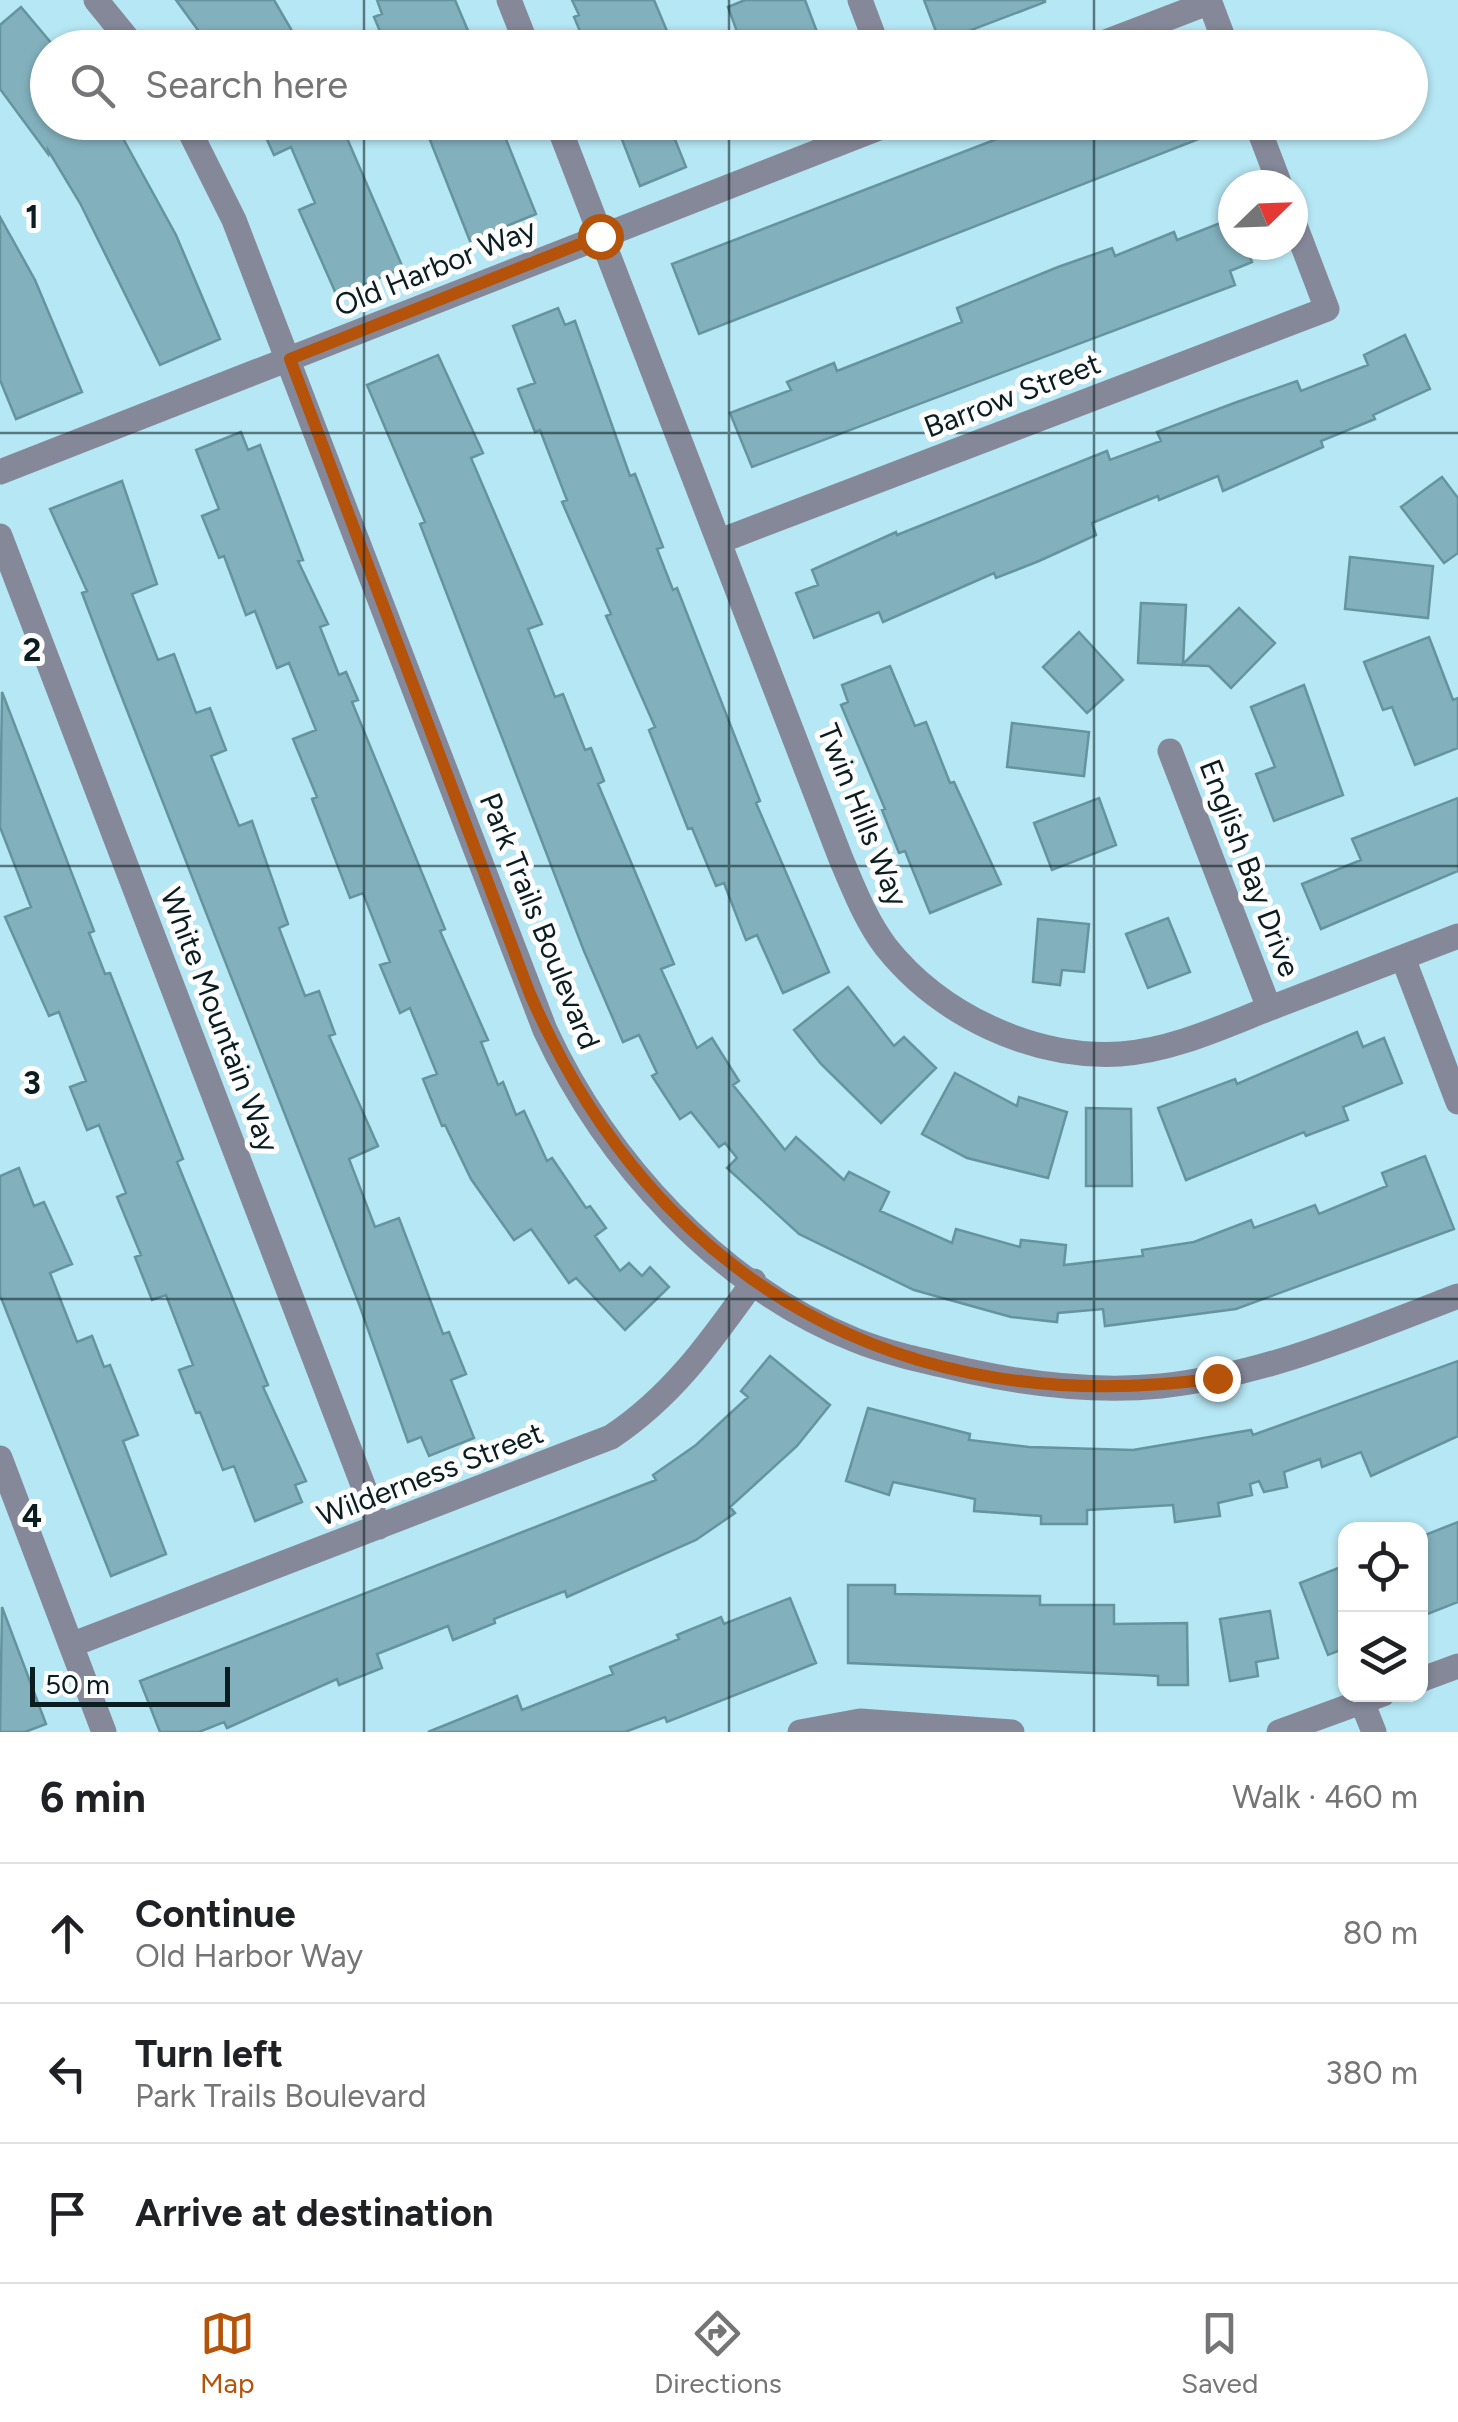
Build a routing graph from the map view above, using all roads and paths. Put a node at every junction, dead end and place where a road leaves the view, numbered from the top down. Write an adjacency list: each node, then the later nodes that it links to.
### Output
1 (96, 0): 5 (street)
2 (510, 0): 6 (street)
3 (860, 0): 7 (street)
4 (1210, 1): 8 (street); 9 (street)
5 (120, 30)
6 (521, 30)
7 (871, 30)
8 (1136, 30)
9 (1220, 30)
10 (194, 140): 17 (street, Park Trails Boulevard)
11 (564, 140): 15 (street, Twin Hills Way)
12 (848, 140): 15 (street, Old Harbor Way)
13 (1263, 140): 14 (street)
14 (1274, 170)
15 (600, 236): 17 (street, Old Harbor Way); 20 (street, Twin Hills Way)
16 (1308, 259): 20 (street, Barrow Street)
17 (290, 359): 18 (street, Old Harbor Way); 26 (street, Park Trails Boulevard)
18 (0, 472)
19 (0, 536): 29 (street, White Mountain Way)
20 (720, 542): 24 (street, Twin Hills Way)
21 (1170, 751): 24 (street, English Bay Drive)
22 (1458, 936): 23 (street, Twin Hills Way)
23 (1403, 958): 24 (street, Twin Hills Way); 25 (street)
24 (1269, 1008)
25 (1458, 1102)
26 (754, 1281): 27 (street, Park Trails Boulevard); 29 (street, Wilderness Street)
27 (1458, 1296)
28 (0, 1458): 30 (street)
29 (379, 1527): 30 (street, Wilderness Street)
30 (72, 1645): 35 (street)
31 (1458, 1666): 32 (street)
32 (1428, 1677)
33 (1361, 1702): 38 (street)
34 (1372, 1702): 39 (street)
35 (104, 1732)
36 (800, 1732): 37 (street)
37 (1012, 1732)
38 (1280, 1732)
39 (1374, 1732)

